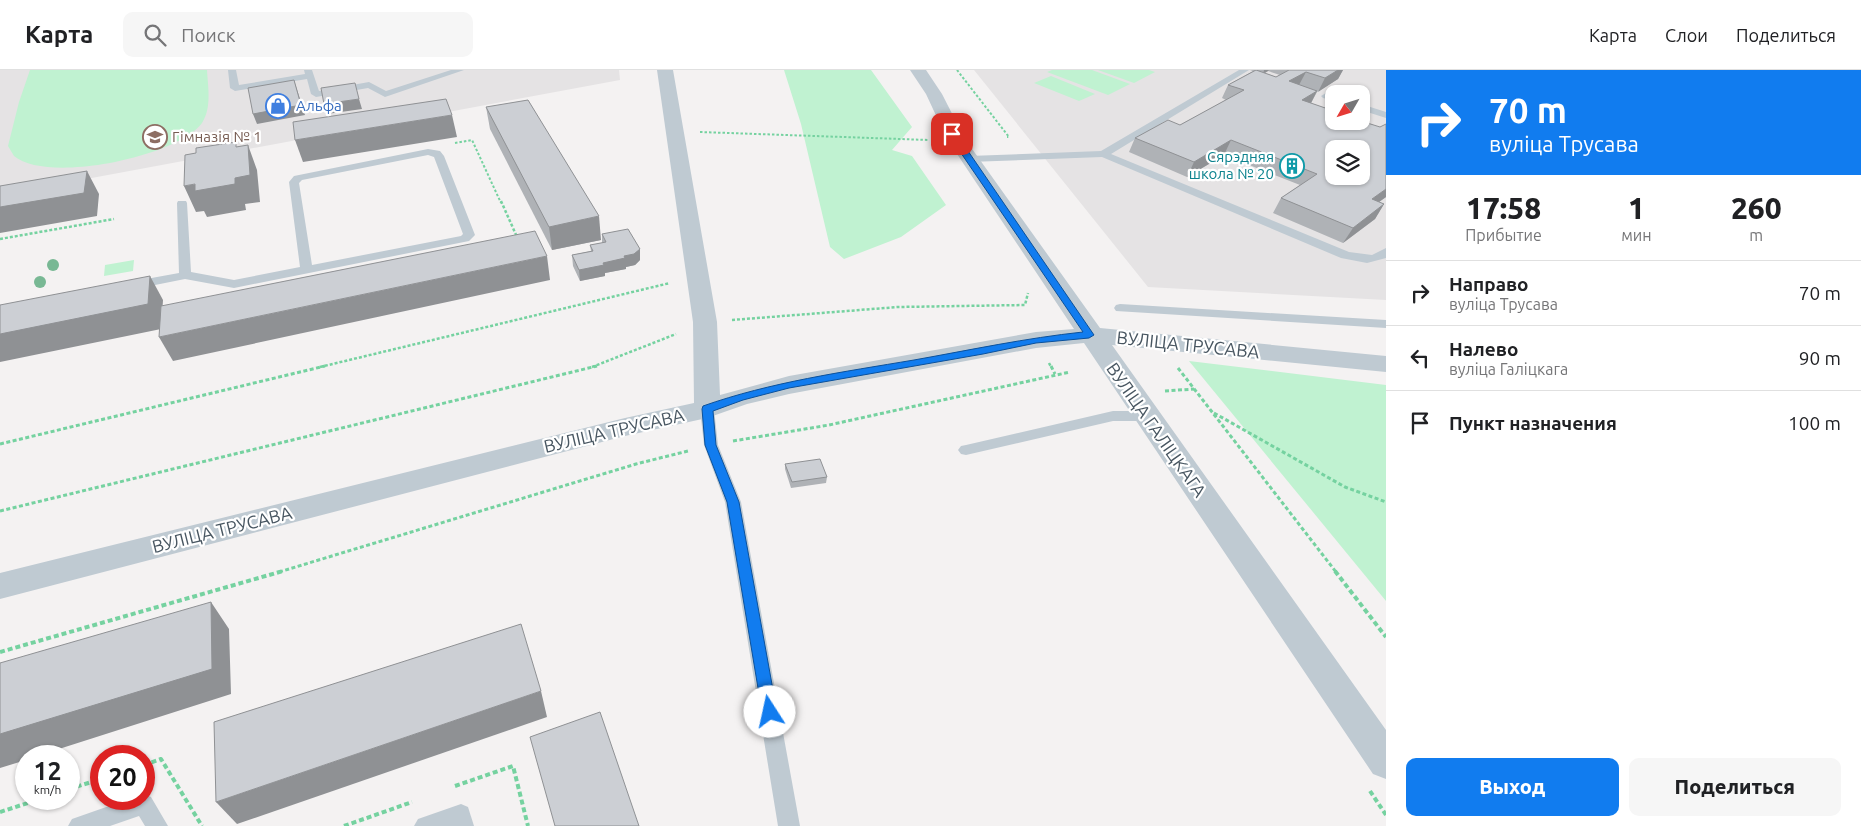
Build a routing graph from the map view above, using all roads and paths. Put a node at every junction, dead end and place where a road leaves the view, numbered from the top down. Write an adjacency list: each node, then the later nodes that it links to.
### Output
1 (232, 70): 9 (lane)
2 (270, 70): 9 (lane)
3 (460, 70): 8 (lane)
4 (665, 70): 12 (street)
5 (918, 70): 14 (street, ВУЛІЦА ГАЛІЦКАГА)
6 (957, 70): 14 (path)
7 (1244, 70): 15 (lane)
8 (309, 73): 9 (lane)
9 (272, 82)
10 (1370, 110): 11 (lane)
11 (1386, 116)
12 (674, 131): 14 (path); 24 (street)
13 (472, 140): 20 (path)
14 (956, 140): 16 (street, ВУЛІЦА ГАЛІЦКАГА)
15 (1103, 154): 16 (lane); 21 (lane)
16 (970, 159): 30 (street, ВУЛІЦА ГАЛІЦКАГА)
17 (182, 203): 23 (lane)
18 (114, 219): 19 (path)
19 (0, 239)
20 (519, 240)
21 (1386, 252)
22 (307, 271): 22 (lane); 23 (lane)
23 (185, 275): 25 (lane)
24 (698, 276): 28 (street); 38 (path)
25 (127, 287)
26 (1029, 292): 28 (path)
27 (1120, 308): 29 (lane)
28 (705, 322): 36 (street); 42 (path)
29 (1386, 324)
30 (1089, 335): 31 (street, ВУЛІЦА ТРУСАВА); 35 (street, ВУЛІЦА ГАЛІЦКАГА); 36 (street, ВУЛІЦА ТРУСАВА)
31 (1158, 342): 32 (street, ВУЛІЦА ТРУСАВА); 34 (path)
32 (1386, 364)
33 (1070, 372): 39 (path)
34 (1195, 389): 35 (path); 37 (path)
35 (1154, 404): 40 (lane); 47 (street, ВУЛІЦА ГАЛІЦКАГА)
36 (707, 409): 39 (lane); 43 (street, ВУЛІЦА ТРУСАВА)
37 (1212, 411): 41 (path); 44 (path)
38 (0, 444)
39 (711, 445): 45 (path); 57 (lane)
40 (966, 450)
41 (1386, 502)
42 (0, 511)
43 (0, 586)
44 (1386, 636)
45 (0, 652)
46 (155, 761): 53 (path)
47 (1386, 761)
48 (513, 766): 56 (path)
49 (15, 807): 50 (path)
50 (0, 812)
51 (79, 826): 52 (lane)
52 (157, 826)
53 (202, 826)
54 (426, 826): 55 (lane)
55 (463, 826)
56 (528, 826)
57 (789, 826)

